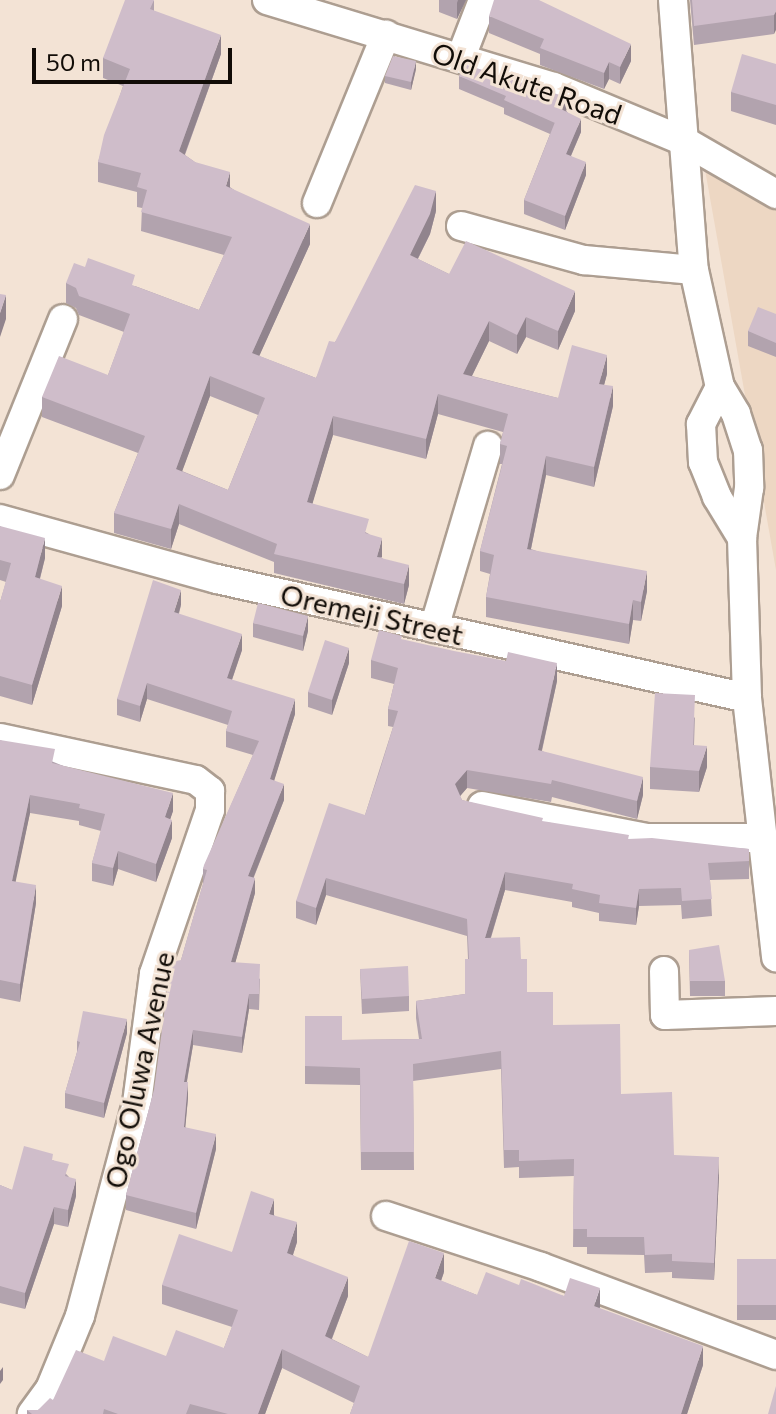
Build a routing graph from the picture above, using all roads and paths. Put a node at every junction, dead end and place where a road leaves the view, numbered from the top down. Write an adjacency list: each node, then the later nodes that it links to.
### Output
1 (267, 0): 4 (street, Old Akute Road)
2 (483, 0): 5 (street)
3 (673, 0): 6 (street)
4 (386, 35): 5 (street, Old Akute Road); 8 (street)
5 (461, 57): 6 (street, Old Akute Road)
6 (686, 142): 7 (street, Old Akute Road); 10 (street)
7 (776, 194)
8 (317, 203)
9 (461, 226): 10 (street)
10 (694, 270): 12 (street)
11 (63, 319): 14 (street)
12 (720, 387): 16 (street); 16 (street)
13 (488, 446): 17 (street)
14 (0, 475)
15 (0, 519): 17 (street, Oremeji Street)
16 (742, 538): 18 (street)
17 (434, 628): 18 (street, Oremeji Street)
18 (747, 698): 21 (street)
19 (0, 738): 27 (street, Ogo Oluwa Avenue)
20 (472, 804): 21 (street)
21 (762, 838): 22 (street)
22 (776, 957)
23 (664, 971): 24 (street)
24 (776, 1011)
25 (386, 1216): 26 (street)
26 (776, 1355)
27 (32, 1414)

